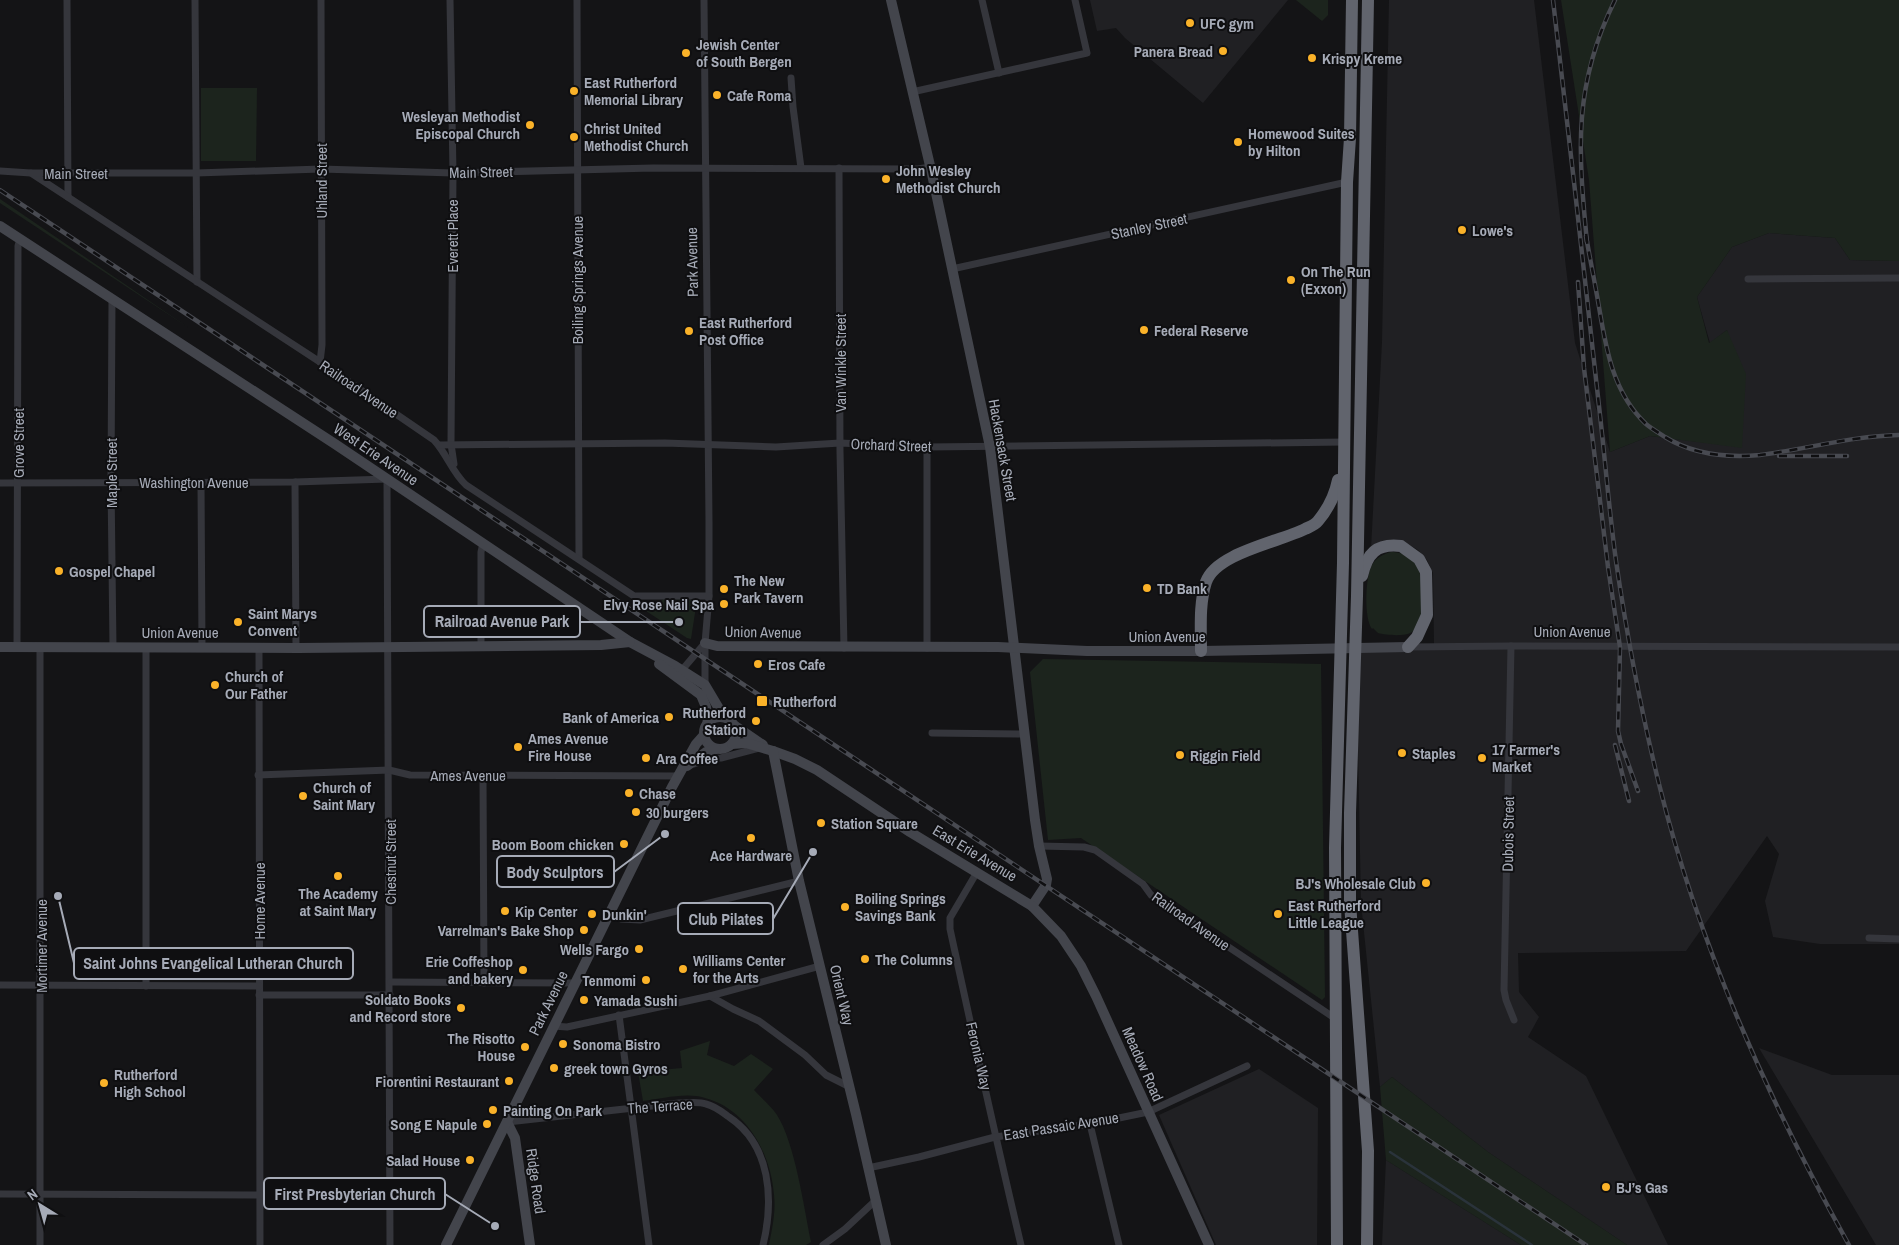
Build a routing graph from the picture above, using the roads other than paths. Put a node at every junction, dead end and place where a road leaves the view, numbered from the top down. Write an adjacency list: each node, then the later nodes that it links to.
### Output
1 (67, 0): 23 (street)
2 (195, 0): 24 (street)
3 (321, 0): 18 (street, Uhland Street)
4 (450, 0): 25 (street, Everett Place)
5 (577, 0): 19 (street, Boiling Springs Avenue)
6 (704, 0): 20 (street, Park Avenue)
7 (891, 0): 14 (street, Hackensack Street)
8 (982, 0): 12 (street)
9 (1075, 0): 12 (street)
10 (1352, 0): 26 (highway)
11 (1368, 0): 55 (highway)
12 (999, 73): 14 (street)
13 (791, 78): 16 (street)
14 (912, 92): 15 (street, Hackensack Street)
15 (930, 167): 17 (street, Main Street); 30 (street, Hackensack Street)
16 (801, 168): 17 (street, Main Street); 20 (street, Main Street)
17 (839, 168): 37 (street, Van Winkle Street)
18 (321, 169): 24 (street, Main Street); 25 (street, Main Street); 35 (street, Uhland Street)
19 (578, 169): 20 (street, Main Street); 25 (street, Main Street); 39 (street, Boiling Springs Avenue)
20 (705, 169): 40 (street, Park Avenue)
21 (0, 171): 22 (street, Railroad Avenue)
22 (31, 173): 23 (street, Main Street); 27 (street, Railroad Avenue)
23 (68, 173): 24 (street, Main Street); 27 (street)
24 (196, 173): 33 (street)
25 (453, 173): 38 (street, Everett Place)
26 (1347, 182): 30 (street, Stanley Street); 36 (highway)
27 (68, 197): 33 (street, Railroad Avenue)
28 (0, 226): 29 (street, West Erie Avenue)
29 (20, 239): 34 (street, West Erie Avenue); 50 (street, Grove Street)
30 (952, 269): 43 (street, Hackensack Street)
31 (1899, 278): 32 (street)
32 (1748, 279)
33 (197, 282): 35 (street, Railroad Avenue)
34 (112, 298): 46 (street, West Erie Avenue); 51 (street, Maple Street)
35 (320, 362): 41 (street, Railroad Avenue)
36 (1344, 442): 43 (street, Orchard Street); 44 (highway)
37 (840, 443): 40 (street, Orchard Street); 42 (street, Orchard Street); 71 (street, Van Winkle Street)
38 (451, 444): 39 (street, Orchard Street); 41 (street, Orchard Street); 45 (street, Everett Place)
39 (577, 444): 40 (street, Orchard Street); 53 (street, Boiling Springs Avenue)
40 (708, 444): 54 (street, Park Avenue)
41 (439, 445): 45 (street, Railroad Avenue)
42 (927, 447): 43 (street, Orchard Street); 72 (street)
43 (990, 447): 73 (street, Hackensack Street)
44 (1343, 460): 74 (highway); 76 (highway)
45 (454, 471): 53 (street, Railroad Avenue)
46 (388, 479): 48 (street, Washington Avenue); 52 (street, West Erie Avenue); 66 (street, Chestnut Street)
47 (201, 482): 48 (street, Washington Avenue); 51 (street, Washington Avenue); 64 (street)
48 (295, 482): 70 (street)
49 (0, 483): 50 (street, Washington Avenue)
50 (18, 483): 51 (street, Washington Avenue); 61 (street, Grove Street)
51 (111, 483): 62 (street, Maple Street)
52 (483, 543): 56 (street, West Erie Avenue); 58 (street)
53 (579, 559): 54 (street, Railroad Avenue)
54 (709, 596): 57 (street, Park Avenue)
55 (1357, 596): 67 (highway); 75 (highway)
56 (630, 642): 58 (street, Union Avenue); 77 (street, West Erie Avenue); 78 (street)
57 (705, 643): 71 (street, Union Avenue); 77 (street); 78 (street, Park Avenue)
58 (481, 645): 66 (street, Union Avenue)
59 (1511, 646): 67 (street, Union Avenue); 68 (street, Union Avenue); 113 (street, Dubois Street)
60 (0, 647): 61 (street, Union Avenue)
61 (17, 647): 69 (street, Union Avenue)
62 (113, 647): 63 (street, Union Avenue); 69 (street, Union Avenue)
63 (146, 647): 64 (street, Union Avenue); 106 (street)
64 (202, 647): 65 (street, Union Avenue)
65 (259, 647): 70 (street, Union Avenue); 91 (street, Home Avenue)
66 (388, 647): 70 (street, Union Avenue); 89 (street, Chestnut Street)
67 (1408, 647): 75 (street, Union Avenue)
68 (1899, 647)
69 (40, 648): 105 (street, Mortimer Avenue)
70 (296, 648)
71 (844, 648): 72 (street, Union Avenue)
72 (927, 648): 73 (street, Union Avenue)
73 (1016, 648): 76 (street, Union Avenue); 83 (street, Hackensack Street)
74 (1340, 648): 75 (street, Union Avenue); 76 (street, Union Avenue); 112 (highway)
75 (1356, 648): 140 (highway)
76 (1201, 651)
77 (682, 670): 78 (street, West Erie Avenue)
78 (703, 690): 79 (street, West Erie Avenue); 80 (street)
79 (724, 717): 80 (street); 81 (street)
80 (708, 724): 84 (street)
81 (735, 726): 85 (street); 88 (street, East Erie Avenue)
82 (932, 733): 83 (street)
83 (1025, 734): 93 (street, Hackensack Street)
84 (704, 735): 87 (street); 90 (street, Park Avenue)
85 (732, 744): 86 (street, East Erie Avenue); 87 (street)
86 (760, 747): 88 (street, East Erie Avenue); 90 (street)
87 (716, 749): 90 (street, Park Avenue)
88 (773, 751): 94 (street, East Erie Avenue); 95 (street, Orient Way)
89 (389, 770): 91 (street, Ames Avenue); 92 (street, Ames Avenue); 101 (street, Chestnut Street)
90 (681, 772): 92 (street, Ames Avenue); 97 (street, Park Avenue)
91 (258, 775): 107 (street, Home Avenue)
92 (483, 775): 102 (street)
93 (1039, 846): 96 (street, Hackensack Street); 112 (street, Railroad Avenue)
94 (977, 872): 96 (street, East Erie Avenue); 121 (street, Feronia Way)
95 (799, 881): 97 (street); 100 (street, Orient Way)
96 (1032, 906): 118 (street, Meadow Road)
97 (610, 911): 103 (street, Park Avenue)
98 (1869, 938): 99 (street)
99 (1899, 939)
100 (820, 966): 110 (street); 116 (street, Orient Way)
101 (391, 982): 102 (street); 109 (street, Chestnut Street)
102 (484, 983): 103 (street)
103 (574, 983): 114 (street, Park Avenue)
104 (0, 985): 105 (street)
105 (41, 986): 106 (street); 124 (street, Mortimer Avenue)
106 (146, 986): 107 (street)
107 (259, 986): 108 (street, Home Avenue)
108 (259, 995): 109 (street); 125 (street, Home Avenue)
109 (390, 996): 129 (street, Chestnut Street)
110 (710, 996): 111 (street); 116 (street)
111 (619, 1015): 114 (street); 117 (street)
112 (1337, 1020): 139 (highway)
113 (1514, 1020)
114 (553, 1026): 119 (street, Park Avenue)
115 (1247, 1066): 118 (street, East Passaic Avenue)
116 (848, 1086): 122 (street, Orient Way)
117 (631, 1107): 119 (street, The Terrace); 132 (street); 133 (street, The Terrace)
118 (1148, 1112): 120 (street, East Passaic Avenue); 138 (street, Meadow Road)
119 (507, 1122): 130 (street, Park Avenue); 131 (street, Ridge Road)
120 (1090, 1124): 121 (street, East Passaic Avenue); 137 (street)
121 (995, 1137): 122 (street, East Passaic Avenue); 136 (street, Feronia Way)
122 (868, 1168): 126 (street, Orient Way)
123 (0, 1194): 124 (street)
124 (41, 1194): 125 (street); 127 (street, Mortimer Avenue)
125 (260, 1195): 128 (street, Home Avenue)
126 (876, 1200): 134 (street); 135 (street, Orient Way)
127 (40, 1245)
128 (260, 1245)
129 (390, 1245)
130 (446, 1245)
131 (530, 1245)
132 (649, 1245)
133 (763, 1245)
134 (823, 1245)
135 (886, 1245)
136 (1021, 1245)
137 (1118, 1245)
138 (1209, 1245)
139 (1337, 1245)
140 (1367, 1245)

